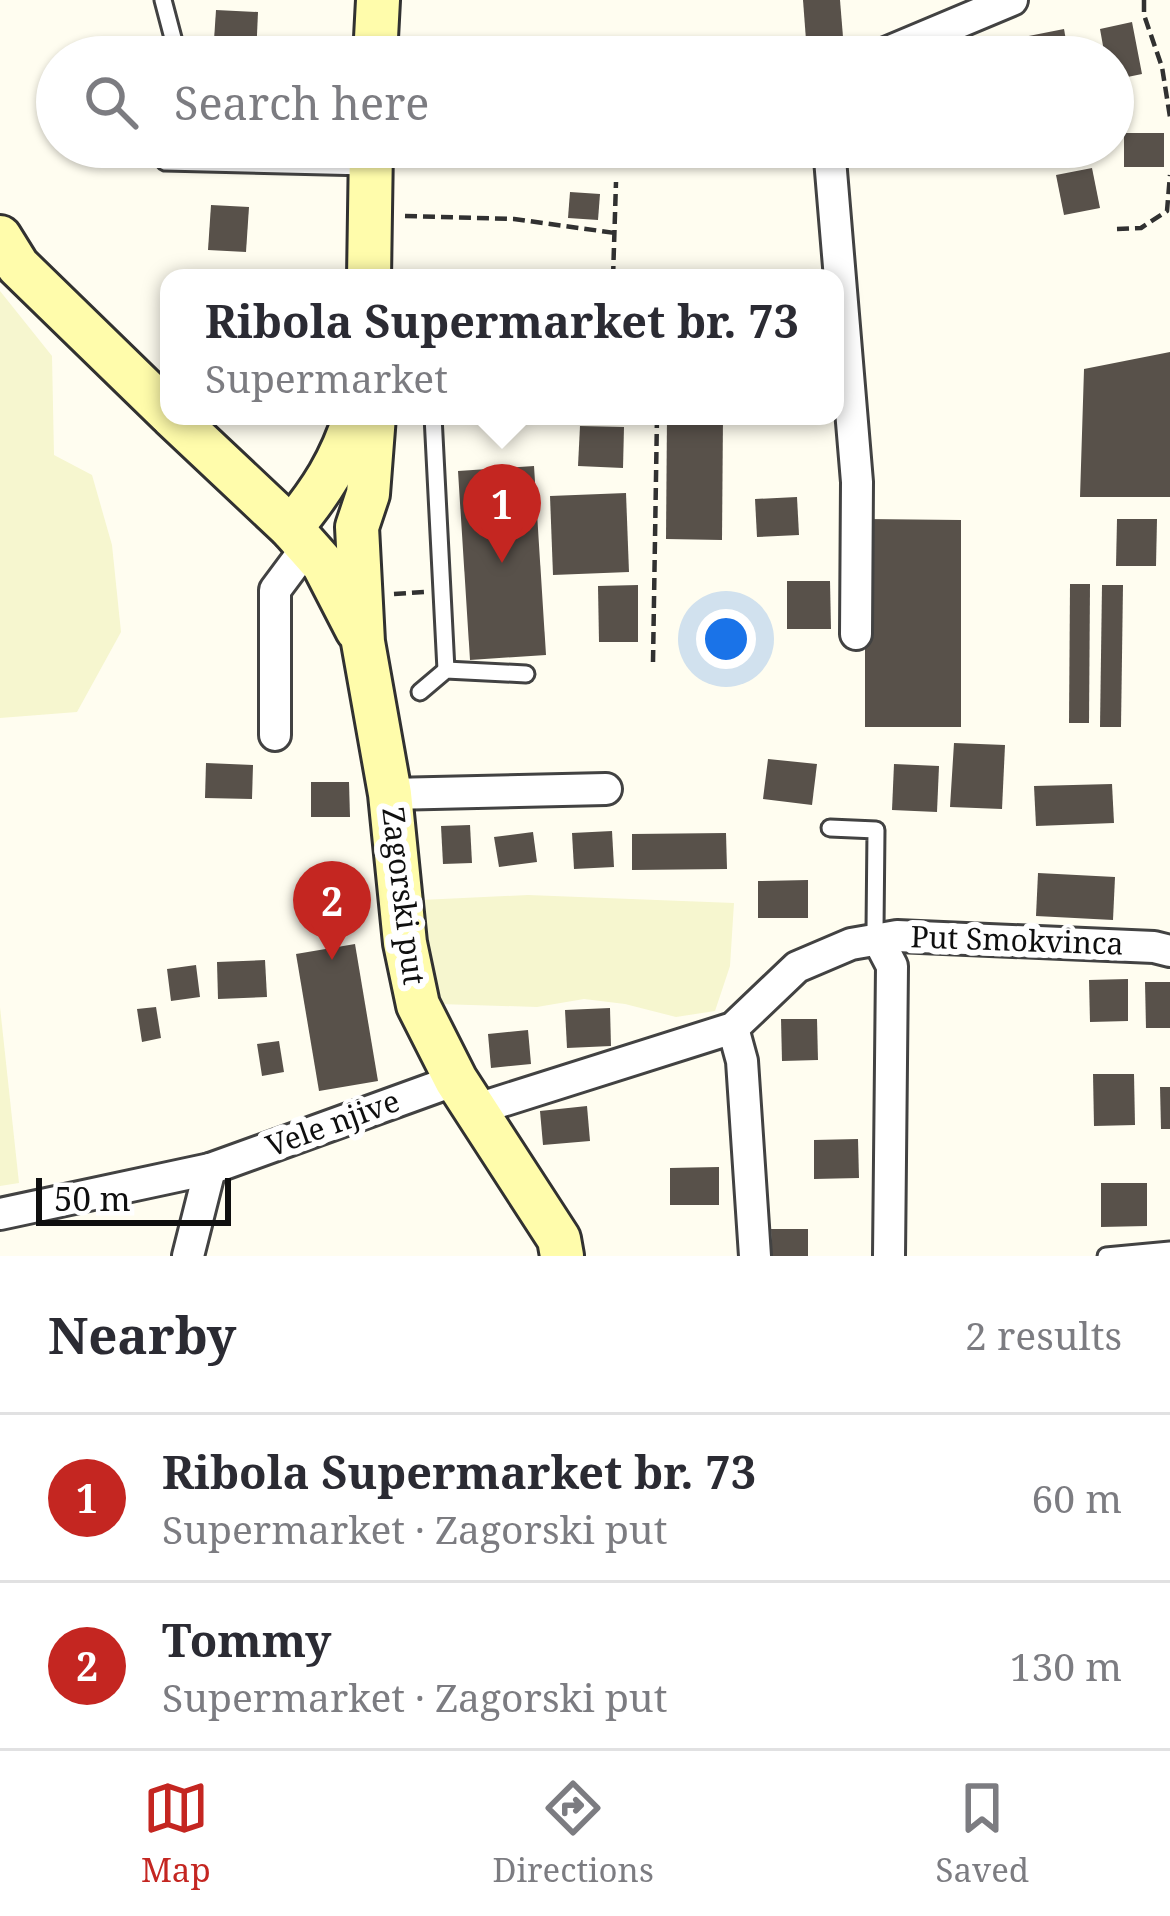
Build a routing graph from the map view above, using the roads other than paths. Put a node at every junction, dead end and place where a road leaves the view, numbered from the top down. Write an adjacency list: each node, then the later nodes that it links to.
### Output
1 (163, 0): 4 (lane)
2 (377, 0): 5 (main road)
3 (1012, 0): 6 (street)
4 (172, 36)
5 (376, 36)
6 (926, 36)
7 (370, 168): 10 (main road)
8 (831, 168): 11 (street)
9 (0, 237): 13 (main road)
10 (369, 269)
11 (839, 269)
12 (844, 326): 20 (street)
13 (160, 403)
14 (182, 425): 19 (main road)
15 (351, 425): 19 (main road)
16 (373, 425): 18 (main road)
17 (434, 425): 22 (lane)
18 (357, 527): 19 (main road); 21 (main road)
19 (307, 546): 21 (main road); 25 (street)
20 (856, 634)
21 (363, 642): 27 (main road, Zagorski put)
22 (446, 670): 23 (lane); 24 (lane)
23 (526, 674)
24 (420, 692)
25 (275, 735)
26 (607, 789): 27 (street)
27 (390, 794): 32 (main road, Zagorski put)
28 (830, 828): 29 (lane)
29 (880, 941): 30 (street, Put Smokvinca); 31 (street, Put Smokvinca); 39 (street)
30 (1170, 951)
31 (733, 1028): 32 (street, Put Smokvinca); 38 (street)
32 (465, 1095): 33 (street, Vele njive); 37 (main road, Zagorski put)
33 (210, 1169): 34 (street, Vele njive); 36 (street)
34 (0, 1214)
35 (1170, 1250): 40 (lane)
36 (188, 1256)
37 (562, 1256)
38 (755, 1256)
39 (889, 1256)
40 (1106, 1256)

